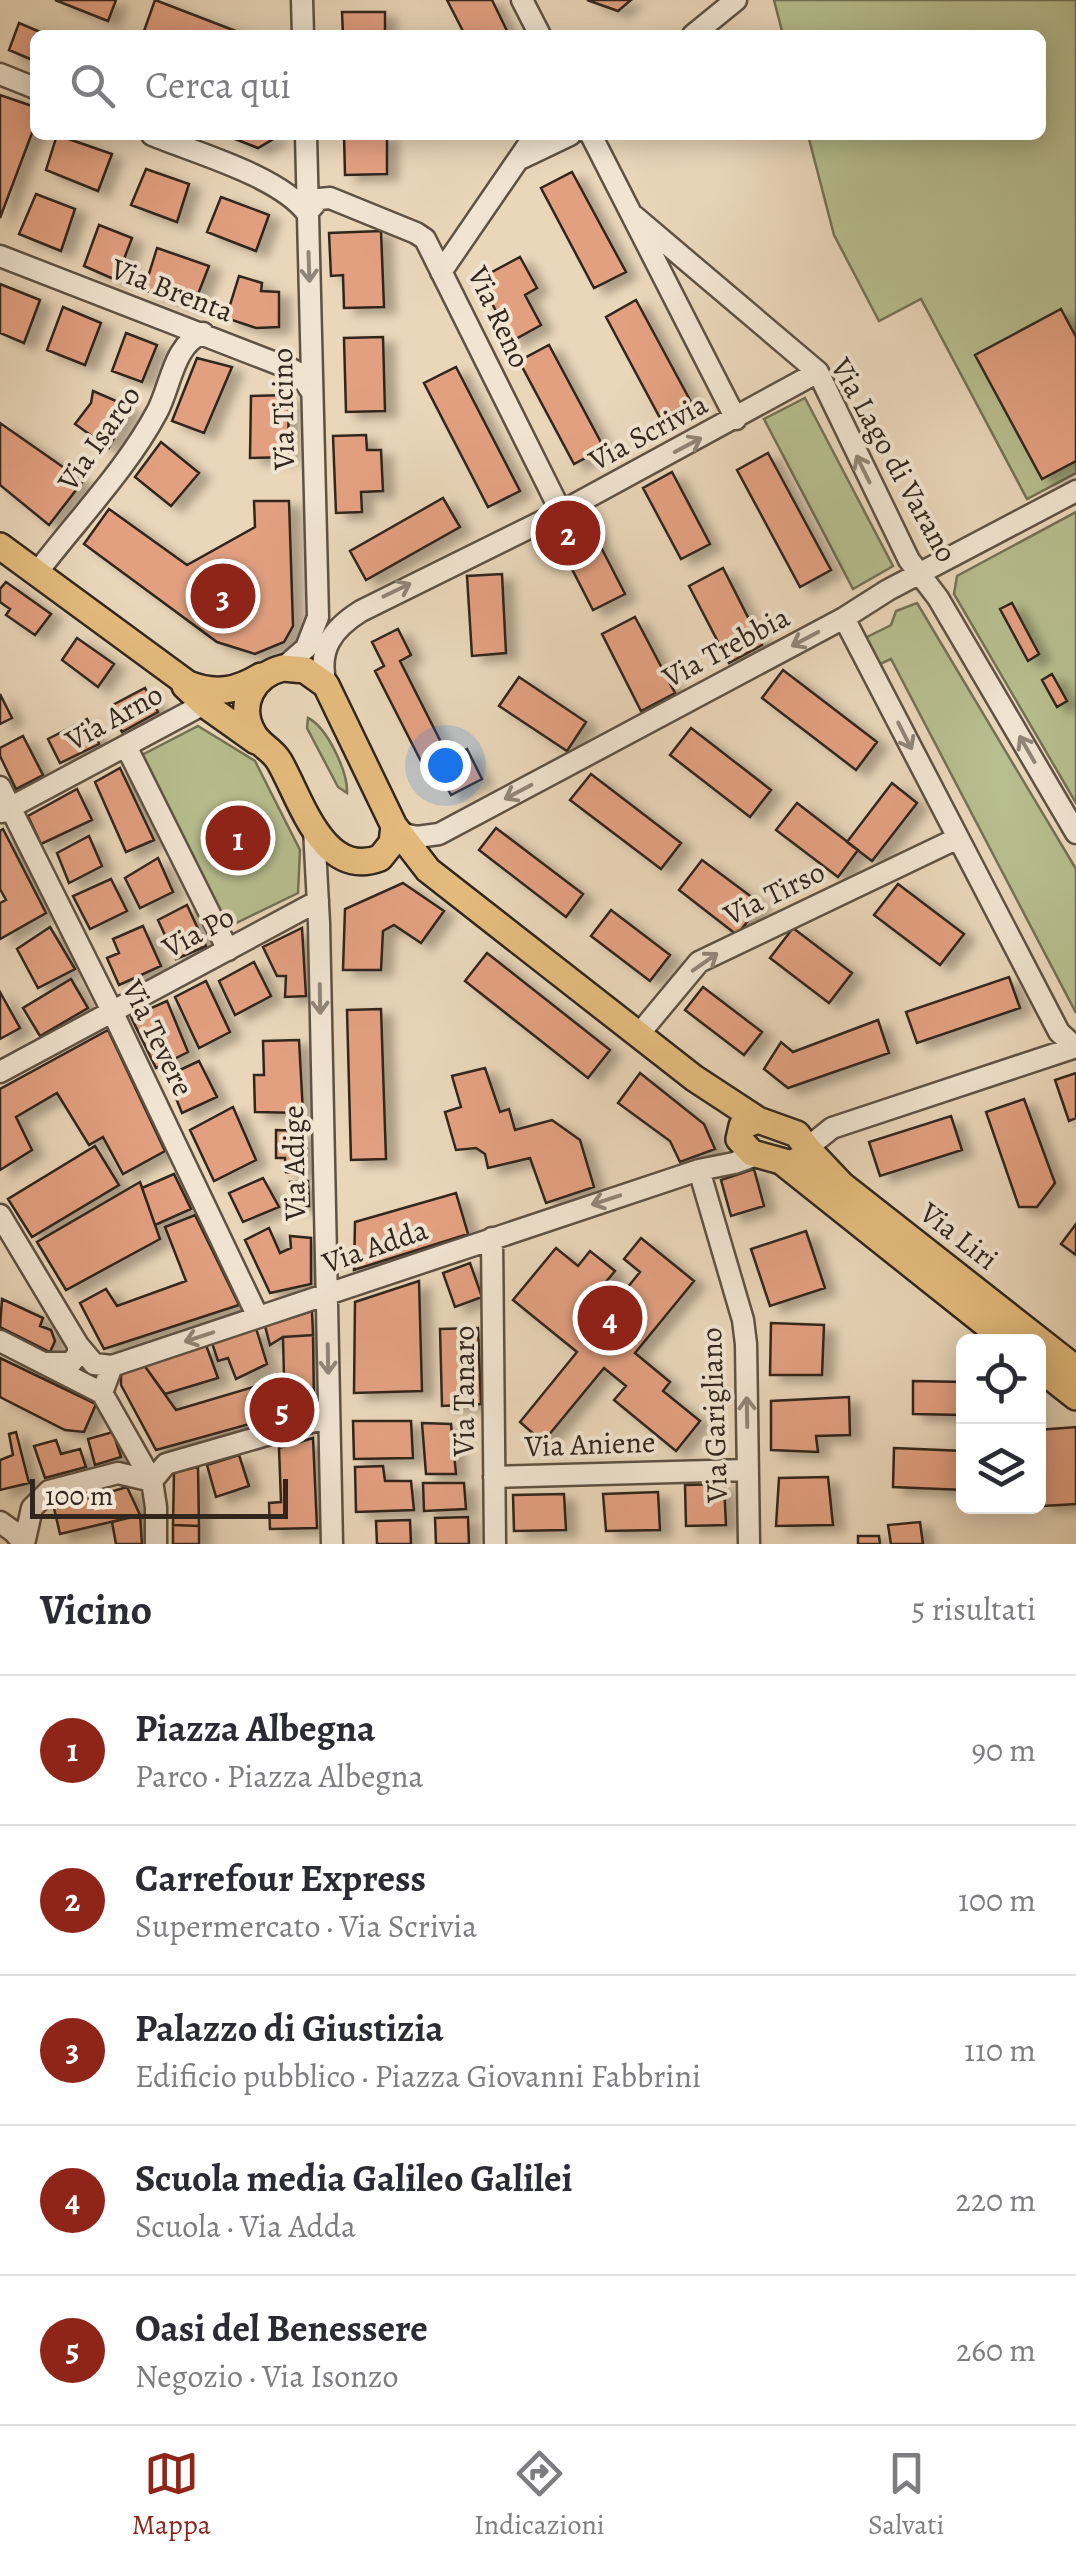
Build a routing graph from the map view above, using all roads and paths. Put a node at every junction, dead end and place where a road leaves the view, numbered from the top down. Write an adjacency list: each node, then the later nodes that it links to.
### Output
1 (302, 0): 4 (street)
2 (522, 0): 5 (street)
3 (736, 0): 6 (street)
4 (303, 30)
5 (537, 30)
6 (699, 30)
7 (0, 74): 8 (street)
8 (30, 86)
9 (164, 140): 15 (street)
10 (306, 140): 15 (street, Via Ticino)
11 (533, 140): 14 (street, Via Reno)
12 (560, 140): 14 (street, Via Reno)
13 (594, 140): 16 (street, Via Lago di Varano)
14 (522, 158): 18 (street, Via Reno)
15 (307, 212): 18 (street); 21 (street, Via Ticino, one-way to 21)
16 (634, 216): 20 (street, Via Lago di Varano); 22 (street, Via Lago di Varano)
17 (0, 256): 19 (street, Via Brenta)
18 (441, 272): 24 (street, Via Reno)
19 (203, 334): 21 (street, Via Brenta); 26 (street, Via Isarco)
20 (818, 372): 22 (street, Via Scrivia); 27 (street, Via Lago di Varano, one-way to 20)
21 (312, 393): 28 (street, Via Ticino)
22 (736, 420): 24 (street, Via Scrivia, one-way to 22)
23 (1076, 492): 27 (street, Via Trebbia)
24 (561, 512): 30 (street, Via Scrivia, one-way to 24)
25 (0, 546): 26 (main road)
26 (36, 574): 32 (main road)
27 (920, 574): 29 (street, Via Trebbia); 41 (street, Via Lago di Varano, one-way to 27)
28 (318, 606): 30 (street); 31 (street, Via Ticino)
29 (844, 618): 40 (street, Via Trebbia, one-way to 40); 42 (street, one-way to 42)
30 (344, 621): 33 (street)
31 (272, 672): 32 (main road); 33 (main road); 35 (main road)
32 (178, 679): 34 (main road)
33 (326, 685): 40 (main road, Via Liri)
34 (204, 704): 35 (main road); 36 (street, Via Arno)
35 (260, 743): 39 (main road)
36 (126, 746): 38 (street, Via Arno); 46 (street)
37 (0, 787): 38 (street, Via Tevere)
38 (5, 810): 47 (street, Via Tevere)
39 (314, 829): 43 (main road, Via Liri); 45 (street, Via Adige)
40 (397, 829): 43 (main road); 44 (main road, Via Liri)
41 (1076, 833)
42 (958, 838): 48 (street, Via Tirso, one-way to 42); 49 (street)
43 (374, 861): 44 (main road, Via Liri)
44 (428, 870): 48 (main road, Via Liri)
45 (318, 902): 46 (street, Via Po); 57 (street, Via Adige, one-way to 57)
46 (228, 950): 47 (street, Via Po)
47 (112, 1011): 50 (street, Via Po); 58 (street, Via Tevere)
48 (639, 1034): 51 (main road, Via Liri)
49 (1076, 1047): 52 (street)
50 (0, 1072)
51 (748, 1126): 52 (main road, Via Liri); 53 (main road, Via Liri); 54 (street, Via Adda)
52 (807, 1148): 53 (main road); 64 (main road, Via Liri)
53 (770, 1158): 54 (street, Via Adda); 59 (main road, Via Liri)
54 (699, 1170): 56 (street, Via Adda, one-way to 56); 69 (street, Via Garigliano, one-way to 54)
55 (0, 1215): 61 (street)
56 (492, 1238): 57 (street, Via Adda); 70 (street, Via Tanaro)
57 (326, 1294): 58 (street, Via Adda); 68 (street, Via Adige, one-way to 68)
58 (258, 1317): 63 (street, Via Adda, one-way to 63)
59 (997, 1334)
60 (0, 1341): 62 (street)
61 (78, 1345): 62 (street); 63 (street)
62 (44, 1363): 66 (street)
63 (112, 1366): 66 (street)
64 (1076, 1369)
65 (1046, 1372): 67 (main road)
66 (102, 1392): 71 (street)
67 (1076, 1396)
68 (329, 1417): 71 (street); 75 (street, Via Adige)
69 (748, 1470): 70 (street, Via Aniene); 77 (street, Via Garigliano)
70 (494, 1477): 76 (street, Via Tanaro)
71 (152, 1482): 73 (street); 74 (street)
72 (0, 1522): 73 (street)
73 (24, 1544)
74 (156, 1544)
75 (332, 1544)
76 (495, 1544)
77 (749, 1544)

